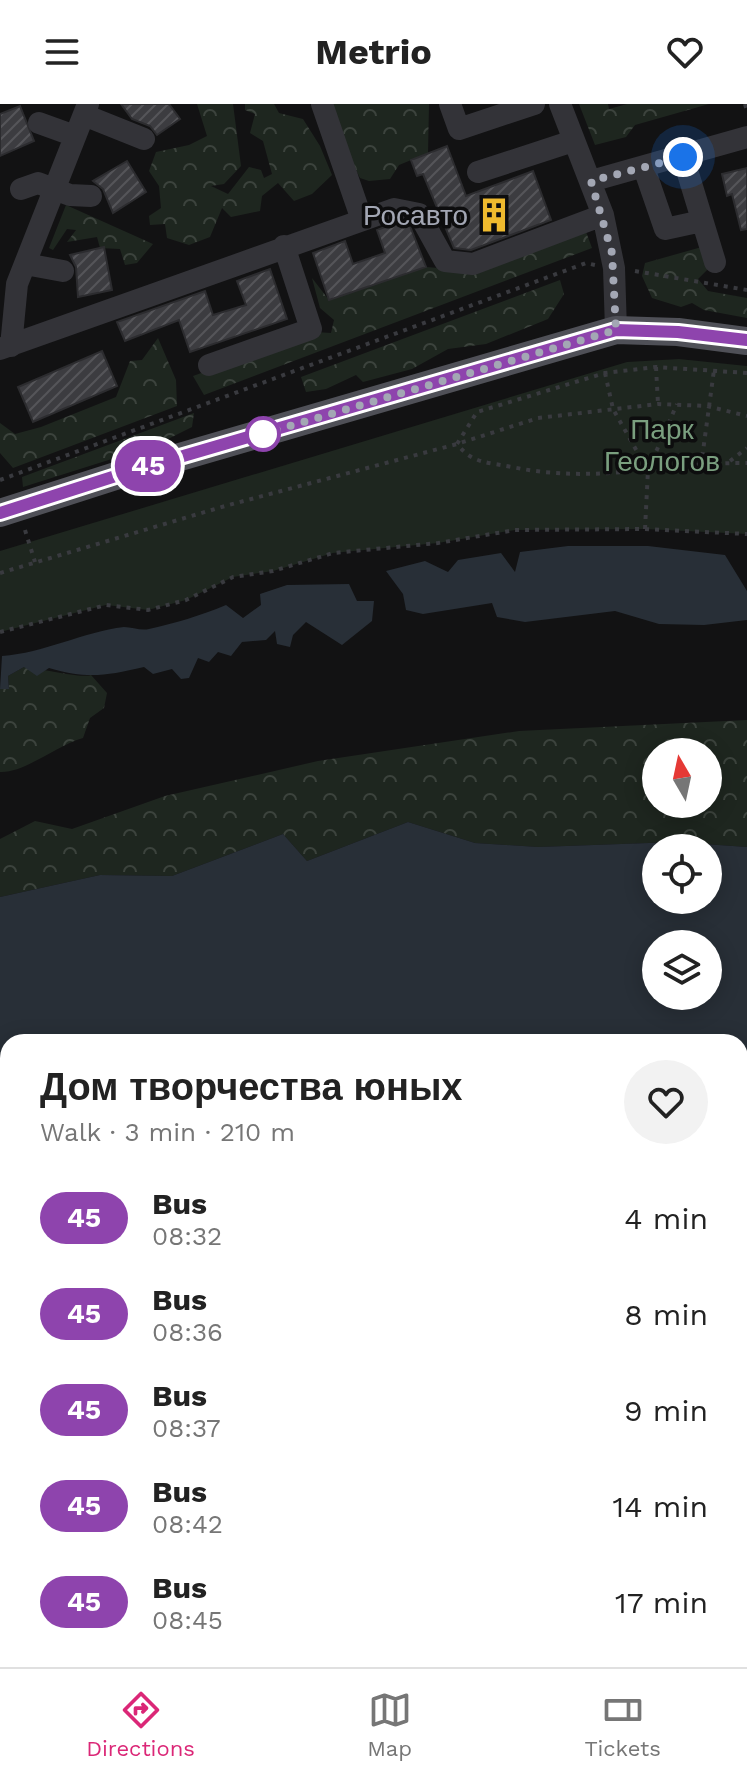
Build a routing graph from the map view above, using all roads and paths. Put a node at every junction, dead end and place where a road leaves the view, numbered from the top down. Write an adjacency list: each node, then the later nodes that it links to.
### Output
1 (322, 104): 21 (street)
2 (450, 104): 3 (street)
3 (534, 104)
4 (560, 104): 12 (street)
5 (745, 104): 7 (path)
6 (86, 109): 9 (street); 11 (street)
7 (747, 111)
8 (39, 123): 9 (street)
9 (75, 136): 18 (street)
10 (747, 137): 13 (street)
11 (144, 139)
12 (573, 141): 15 (street); 16 (street)
13 (683, 157): 14 (street); 22 (street)
14 (644, 168): 16 (street); 22 (street)
15 (478, 172)
16 (591, 181): 20 (street)
17 (21, 189): 18 (street)
18 (54, 189): 19 (street); 25 (street)
19 (91, 196)
20 (603, 215): 21 (street); 26 (street)
21 (362, 220): 23 (street)
22 (702, 221): 24 (street)
23 (284, 246): 31 (street); 32 (street)
24 (715, 262)
25 (25, 264): 27 (street); 31 (street)
26 (614, 268): 28 (path); 29 (street); 48 (path)
27 (63, 271)
28 (747, 290)
29 (616, 330): 30 (main road); 49 (main road)
30 (747, 341)
31 (5, 347)
32 (209, 365)
33 (656, 367): 34 (path); 35 (path); 37 (path)
34 (714, 370): 36 (path); 39 (path)
35 (605, 373): 40 (path); 42 (path)
36 (747, 373)
37 (658, 404): 38 (path); 40 (path)
38 (677, 404): 39 (path); 47 (path)
39 (707, 406): 41 (path); 46 (path)
40 (613, 409): 42 (path); 47 (path)
41 (747, 416)
42 (457, 444): 47 (path); 52 (path)
43 (747, 448): 44 (path)
44 (728, 463): 45 (path); 46 (path)
45 (747, 463)
46 (701, 466): 47 (path)
47 (648, 470): 50 (path)
48 (0, 480)
49 (0, 513)
50 (645, 529): 51 (path); 53 (path)
51 (747, 534)
52 (0, 573)
53 (0, 632)

